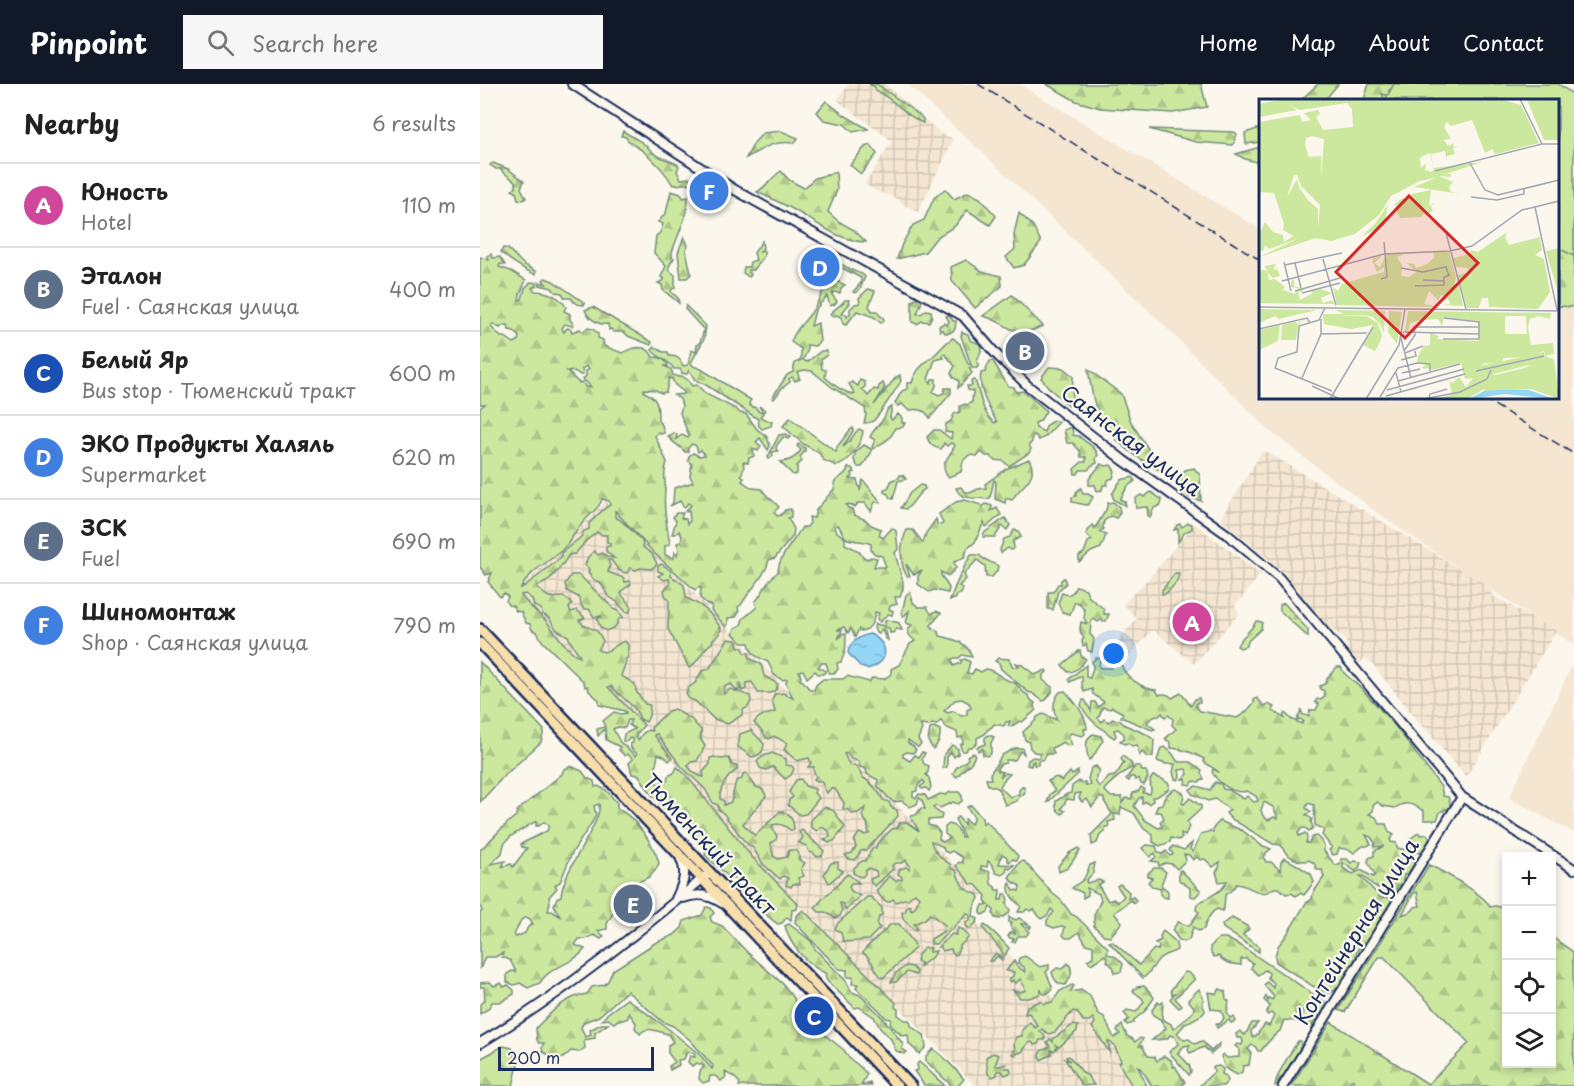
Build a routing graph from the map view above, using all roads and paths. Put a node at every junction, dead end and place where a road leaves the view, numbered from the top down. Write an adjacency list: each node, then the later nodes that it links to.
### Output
1 (572, 84): 4 (street, Саянская улица)
2 (480, 629): 7 (main road, Тюменский тракт)
3 (480, 643): 5 (main road, Тюменский тракт)
4 (1462, 797): 6 (street, Саянская улица); 13 (street, Контейнерная улица)
5 (678, 854): 7 (main road, Тюменский тракт); 8 (street)
6 (1574, 869)
7 (706, 876): 8 (street); 9 (main road, Тюменский тракт); 12 (main road, Тюменский тракт)
8 (676, 901): 9 (street); 10 (street)
9 (727, 906): 11 (main road, Тюменский тракт)
10 (480, 1043)
11 (897, 1086)
12 (911, 1086)
13 (1283, 1086)

